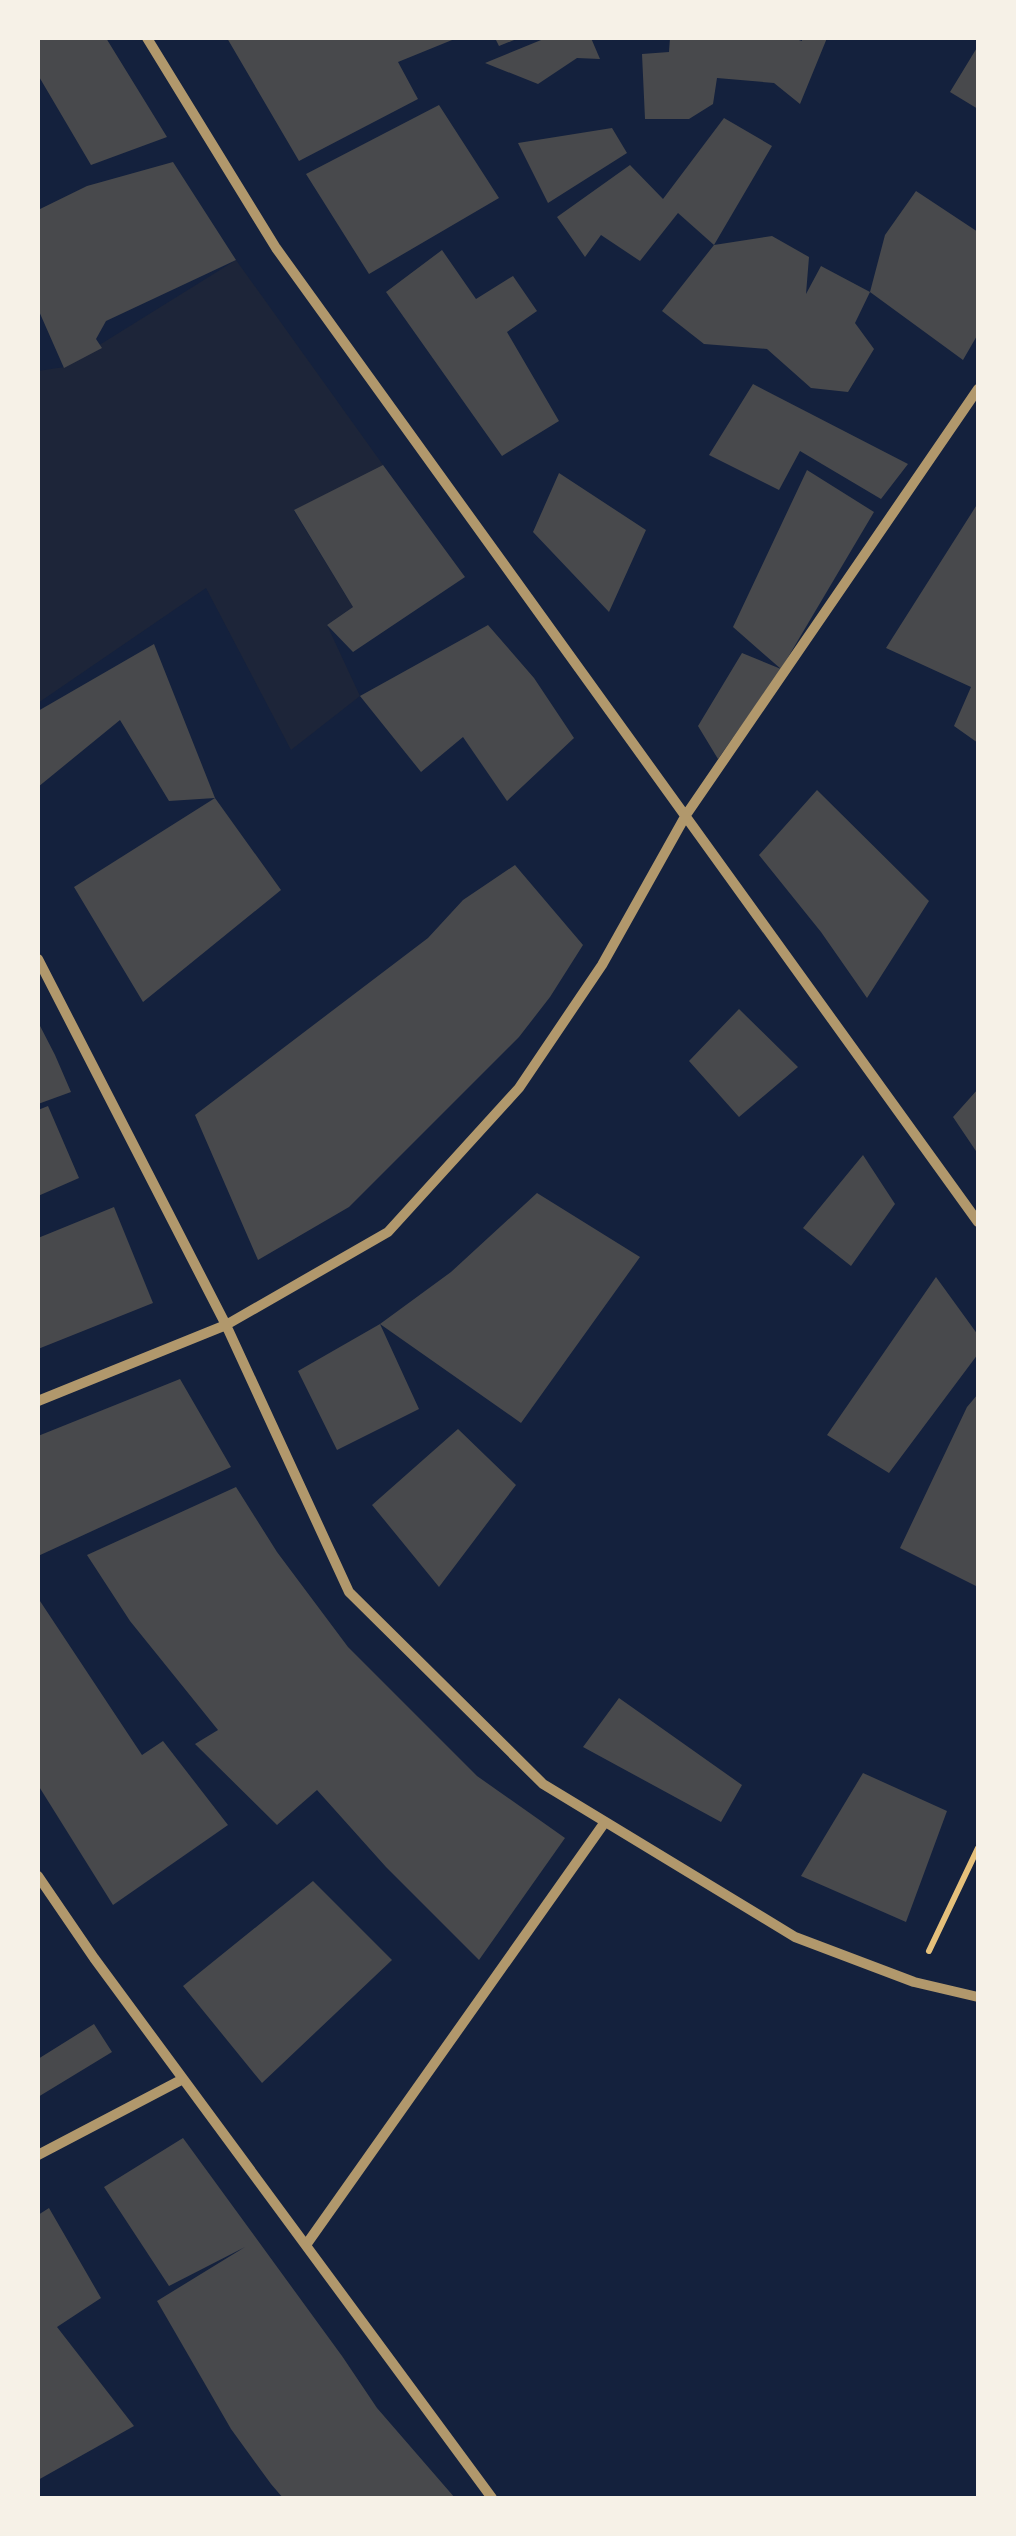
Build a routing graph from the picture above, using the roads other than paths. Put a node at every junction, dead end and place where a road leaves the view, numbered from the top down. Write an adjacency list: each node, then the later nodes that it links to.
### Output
1 (147, 38): 3 (street)
2 (978, 390): 3 (street)
3 (686, 815): 5 (street); 6 (street)
4 (38, 959): 6 (street)
5 (978, 1222)
6 (226, 1324): 7 (street); 8 (street)
7 (38, 1401)
8 (605, 1822): 10 (street); 13 (street)
9 (38, 1876): 11 (street)
10 (978, 1996)
11 (183, 2079): 12 (street); 13 (street)
12 (38, 2155)
13 (306, 2245): 14 (street)
14 (492, 2498)

